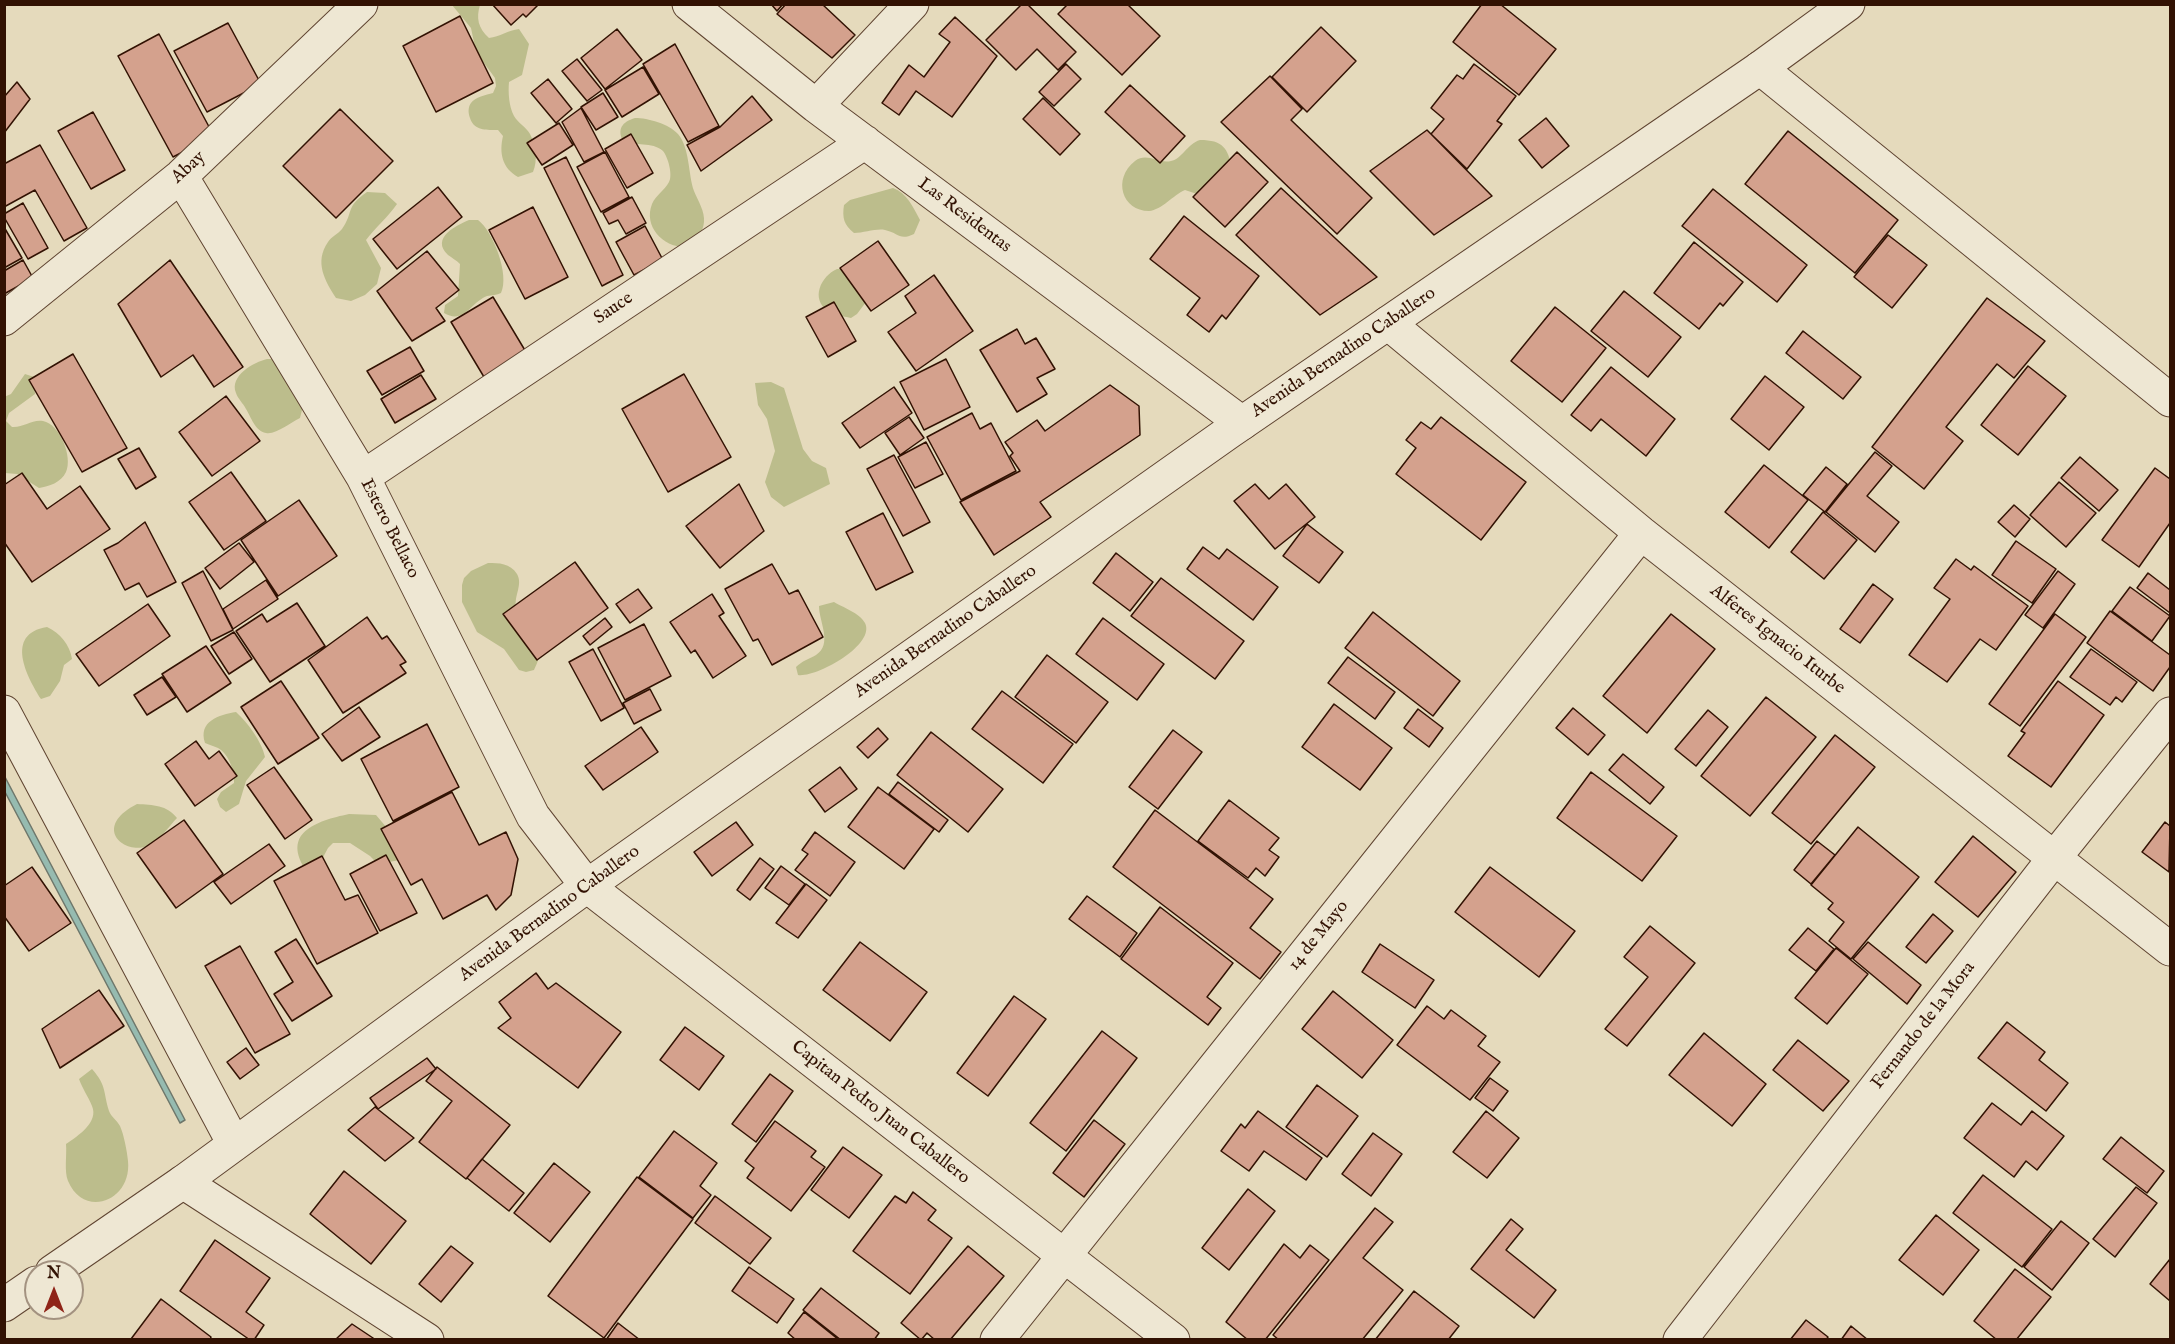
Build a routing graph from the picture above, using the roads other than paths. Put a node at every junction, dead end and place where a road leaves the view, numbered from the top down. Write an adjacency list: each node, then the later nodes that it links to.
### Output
1 (362, 4): 8 (street, Abay)
2 (689, 4): 6 (street, Las Residentas)
3 (912, 4): 6 (street)
4 (1848, 4): 5 (street, Avenida Bernadino Caballero)
5 (1760, 68): 10 (street, Avenida Bernadino Caballero); 11 (street)
6 (816, 106): 7 (street, Las Residentas)
7 (865, 142): 12 (street, Las Residentas); 13 (street, Sauce)
8 (181, 176): 9 (street, Abay); 13 (street, Estero Bellaco)
9 (4, 319)
10 (1388, 323): 12 (street, Avenida Bernadino Caballero); 14 (street, Alferes Ignacio Iturbe)
11 (2170, 400)
12 (1242, 423): 18 (street, Avenida Bernadino Caballero)
13 (363, 477): 18 (street, Estero Bellaco)
14 (1641, 533): 17 (street, Alferes Ignacio Iturbe); 22 (street, 14 de Mayo)
15 (4, 712): 20 (street)
16 (2170, 714): 17 (street, Fernando de la Mora)
17 (2055, 857): 19 (street, Alferes Ignacio Iturbe); 29 (street, Fernando de la Mora)
18 (587, 886): 20 (street, Avenida Bernadino Caballero); 22 (street, Capitan Pedro Juan Caballero)
19 (2170, 950)
20 (234, 1144): 21 (street, Avenida Bernadino Caballero)
21 (183, 1182): 23 (street, Avenida Bernadino Caballero); 26 (street)
22 (1064, 1255): 27 (street, 14 de Mayo); 28 (street, Capitan Pedro Juan Caballero)
23 (69, 1260)
24 (24, 1291): 25 (street)
25 (4, 1305)
26 (427, 1340)
27 (997, 1340)
28 (1173, 1340)
29 (1680, 1340)

